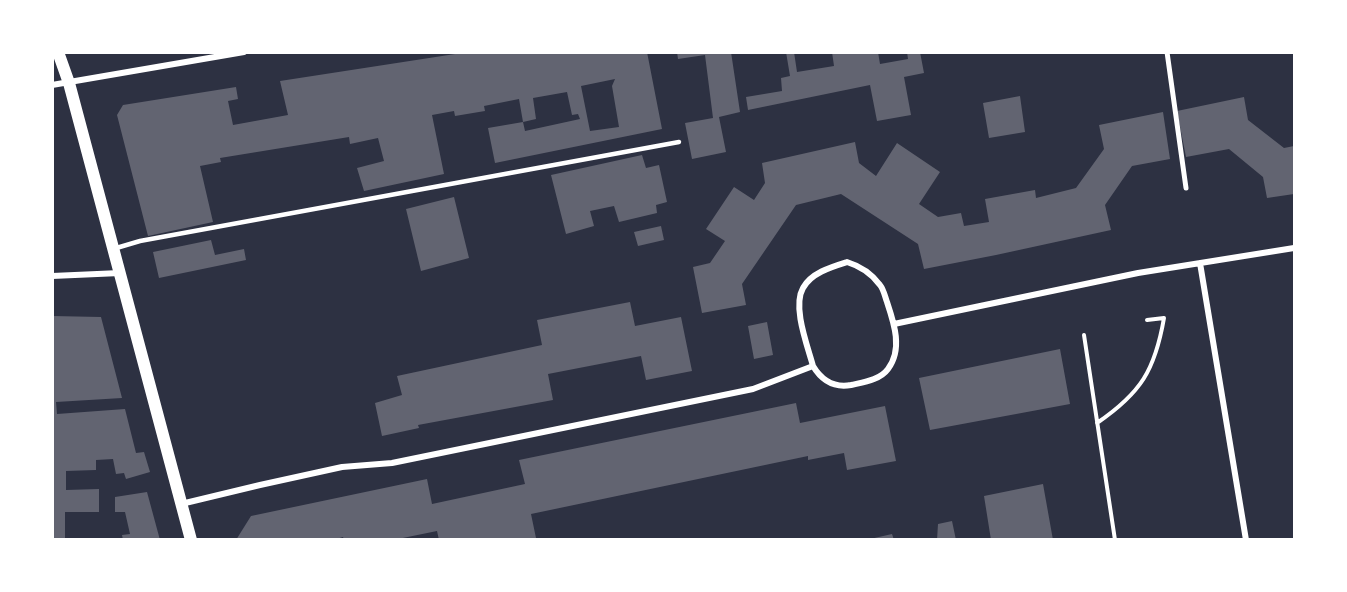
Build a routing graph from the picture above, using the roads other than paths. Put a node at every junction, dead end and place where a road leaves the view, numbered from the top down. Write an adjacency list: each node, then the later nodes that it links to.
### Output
1 (58, 52): 4 (main road)
2 (244, 52): 4 (street)
3 (1167, 52): 7 (street)
4 (69, 83): 5 (street); 8 (main road)
5 (52, 85)
6 (679, 142): 8 (lane)
7 (1185, 188)
8 (113, 249): 11 (main road)
9 (1294, 249): 10 (street)
10 (1200, 263): 13 (street); 17 (street)
11 (120, 273): 12 (street); 15 (main road)
12 (52, 276)
13 (894, 324): 14 (street); 14 (street)
14 (813, 366): 15 (street)
15 (181, 504): 16 (main road)
16 (191, 540)
17 (1246, 540)

